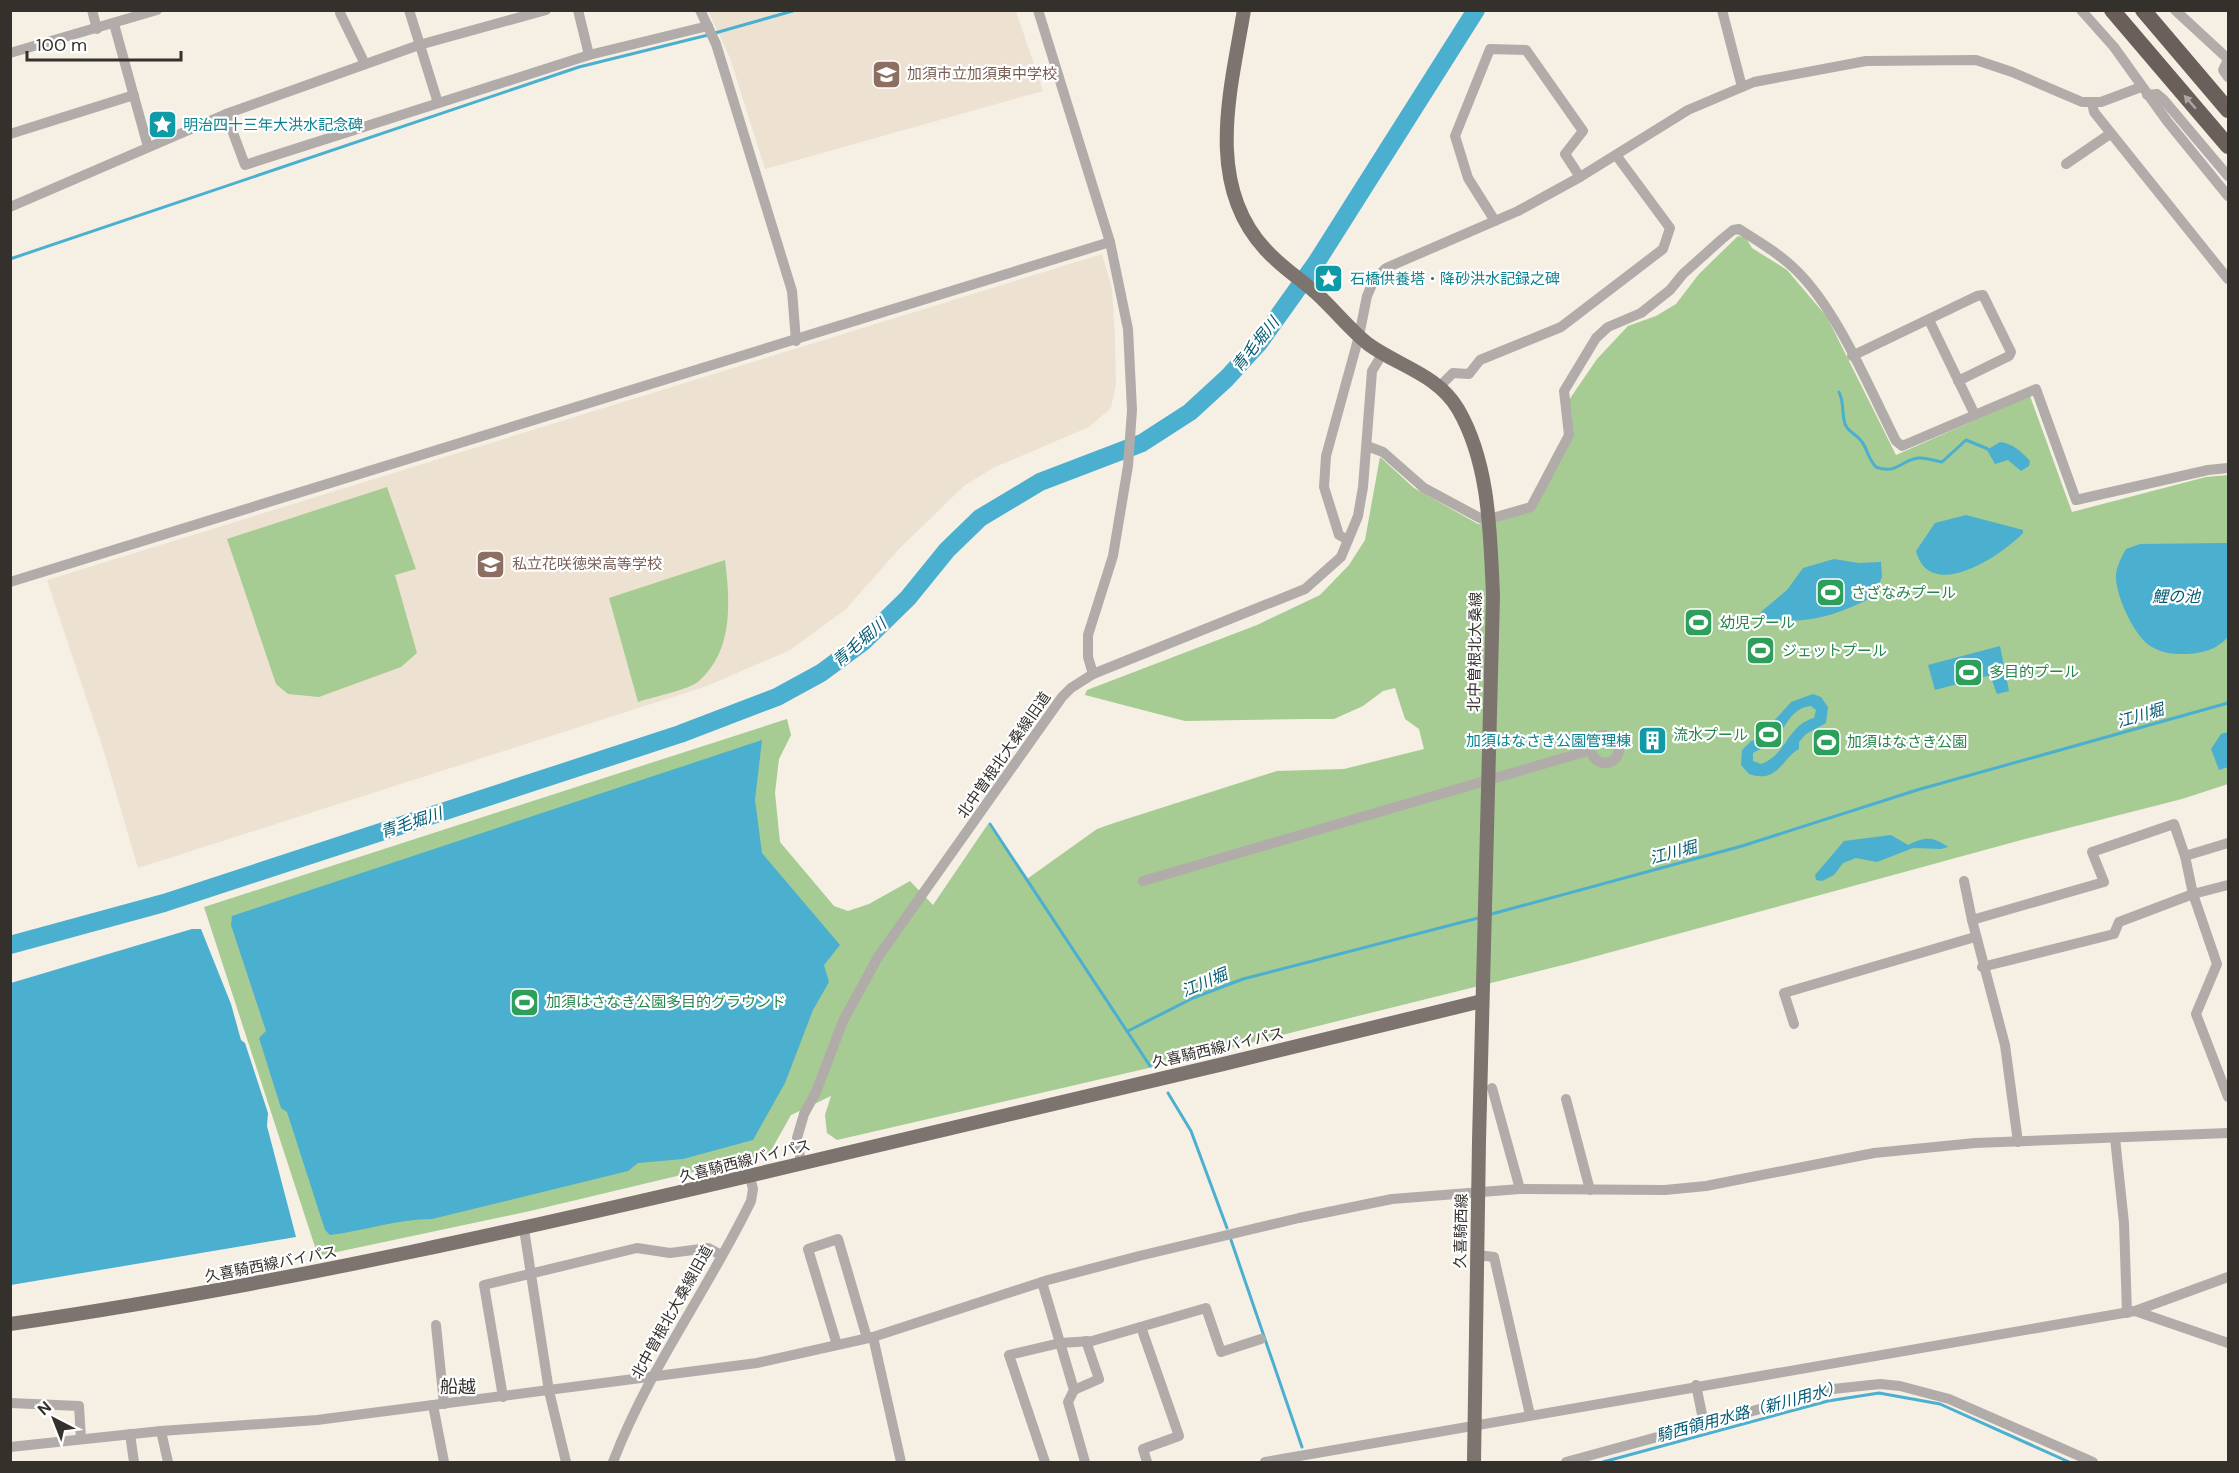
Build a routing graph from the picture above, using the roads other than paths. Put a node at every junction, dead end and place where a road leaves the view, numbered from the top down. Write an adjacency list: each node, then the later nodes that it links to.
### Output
1 (92, 10): 17 (street)
2 (157, 10): 15 (street)
3 (409, 10): 18 (street)
4 (546, 10): 18 (street)
5 (578, 10): 20 (street)
6 (700, 10): 16 (street)
7 (1038, 10): 42 (street)
8 (1244, 10): 45 (main road, 北中曽根北大桑線)
9 (1722, 10): 24 (street)
10 (2081, 10): 25 (street)
11 (2112, 10): 33 (highway, one-way to 11)
12 (2143, 10): 29 (highway)
13 (2175, 10): 21 (street)
14 (342, 11): 22 (street)
15 (114, 24): 17 (street); 26 (street)
16 (708, 26): 20 (street); 46 (street)
17 (98, 29): 19 (street)
18 (419, 45): 22 (street); 27 (street)
19 (10, 53)
20 (589, 55): 27 (street)
21 (2229, 59): 23 (street)
22 (365, 64): 30 (street)
23 (2229, 77)
24 (1742, 87): 28 (street); 35 (street)
25 (2144, 91): 28 (street); 37 (street); 39 (street)
26 (134, 95): 31 (street); 34 (street)
27 (438, 103): 30 (street)
28 (2092, 103): 32 (street)
29 (2229, 110)
30 (226, 114): 34 (street)
31 (10, 134)
32 (2110, 134): 36 (street); 43 (street)
33 (2229, 146)
34 (148, 147): 40 (street)
35 (1616, 155): 38 (street); 50 (street)
36 (2066, 164)
37 (2229, 176)
38 (1580, 177): 41 (street); 41 (street)
39 (2229, 196)
40 (10, 207)
41 (1495, 221): 45 (street)
42 (1110, 242): 46 (street); 57 (street)
43 (2229, 279)
44 (1929, 320): 48 (street); 49 (street); 49 (street)
45 (1359, 336): 47 (main road, 北中曽根北大桑線); 55 (street)
46 (796, 341): 56 (street)
47 (1383, 353): 50 (main road, 北中曽根北大桑線); 52 (street, 北中曽根北大桑線旧道)
48 (1852, 356): 51 (street); 54 (street)
49 (1958, 381): 51 (street)
50 (1439, 387): 54 (main road, 北中曽根北大桑線)
51 (1975, 415): 53 (street)
52 (1367, 446): 54 (street); 55 (street, 北中曽根北大桑線旧道)
53 (2229, 468)
54 (1489, 519): 59 (main road, 北中曽根北大桑線)
55 (1348, 540): 57 (street, 北中曽根北大桑線旧道)
56 (10, 582)
57 (1093, 674): 77 (street, 北中曽根北大桑線旧道)
58 (1591, 750): 59 (street)
59 (1490, 782): 62 (street); 69 (main road, 北中曽根北大桑線)
60 (2229, 843): 61 (street)
61 (2185, 856): 65 (street); 66 (street)
62 (1143, 881)
63 (1964, 881): 66 (street)
64 (2229, 885): 65 (street)
65 (2193, 894): 68 (street); 72 (street)
66 (1972, 920): 67 (street)
67 (1975, 937): 68 (street); 70 (street)
68 (1982, 967): 76 (street)
69 (1482, 1001): 77 (main road, 久喜騎西線バイパス); 81 (main road, 久喜騎西線)
70 (1794, 1024)
71 (1492, 1088): 79 (street)
72 (2229, 1097)
73 (1566, 1099): 80 (street)
74 (2229, 1133): 75 (street)
75 (2115, 1138): 76 (street); 88 (street)
76 (2018, 1142): 80 (street)
77 (801, 1164): 78 (main road, 久喜騎西線バイパス)
78 (750, 1177): 82 (main road, 久喜騎西線バイパス); 83 (street, 北中曽根北大桑線旧道)
79 (1520, 1189): 80 (street); 81 (street)
80 (1590, 1190)
81 (1479, 1192): 84 (main road, 久喜騎西線); 87 (street)
82 (524, 1229): 85 (street); 89 (main road, 久喜騎西線バイパス)
83 (721, 1255): 85 (street); 98 (street, 北中曽根北大桑線旧道)
84 (1477, 1255): 105 (street); 107 (main road, 久喜騎西線)
85 (531, 1272): 101 (street); 102 (street)
86 (2229, 1277): 88 (street)
87 (1042, 1282): 92 (street); 95 (street)
88 (2131, 1312): 96 (street); 99 (street)
89 (10, 1324)
90 (436, 1324): 104 (street)
91 (1141, 1326): 93 (street); 94 (street); 120 (street)
92 (870, 1338): 97 (street); 97 (street); 117 (street)
93 (1261, 1339)
94 (1086, 1341): 95 (street); 100 (street)
95 (1060, 1343): 100 (street); 118 (street)
96 (2229, 1343)
97 (837, 1345): 98 (street)
98 (652, 1378): 101 (street); 116 (street, 北中曽根北大桑線旧道)
99 (1696, 1385): 105 (street); 106 (street)
100 (1074, 1390): 119 (street)
101 (549, 1391): 102 (street); 115 (street)
102 (503, 1397): 104 (street)
103 (10, 1403): 110 (street)
104 (438, 1405): 108 (street); 114 (street)
105 (1530, 1414): 107 (street)
106 (1704, 1424): 123 (street); 124 (street)
107 (1474, 1425): 121 (street); 122 (main road, 久喜騎西線)
108 (162, 1431): 109 (street); 113 (street)
109 (130, 1434): 110 (street); 112 (street)
110 (81, 1439): 111 (street)
111 (10, 1447)
112 (134, 1462)
113 (168, 1462)
114 (444, 1462)
115 (566, 1462)
116 (613, 1462)
117 (901, 1462)
118 (1046, 1462)
119 (1085, 1462)
120 (1147, 1462)
121 (1265, 1462)
122 (1474, 1462)
123 (1566, 1462)
124 (2092, 1462)

